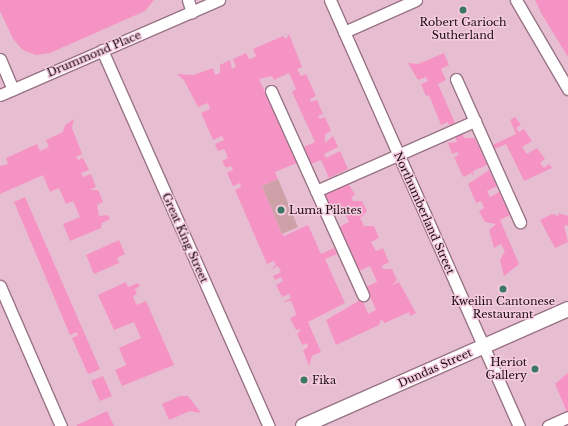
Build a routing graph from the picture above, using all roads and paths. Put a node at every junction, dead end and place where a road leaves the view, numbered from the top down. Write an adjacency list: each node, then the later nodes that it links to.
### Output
1 (188, 0): 6 (street)
2 (219, 0): 6 (street, Drummond Place)
3 (330, 0): 7 (street, Northumberland Street)
4 (416, 0): 7 (street)
5 (516, 0): 12 (street)
6 (192, 12): 8 (street, Drummond Place)
7 (344, 32): 16 (street, Northumberland Street)
8 (102, 50): 11 (street, Drummond Place); 25 (street, Great King Street)
9 (0, 59): 11 (street)
10 (456, 79): 15 (street)
11 (13, 89): 14 (street, Drummond Place)
12 (568, 89)
13 (271, 91): 17 (street)
14 (0, 94)
15 (475, 121): 16 (street); 18 (street)
16 (399, 155): 17 (street); 22 (street, Northumberland Street)
17 (316, 191): 20 (street)
18 (520, 222)
19 (0, 286): 24 (street)
20 (363, 295)
21 (568, 310): 22 (street, Dundas Street)
22 (483, 347): 26 (street, Dundas Street); 27 (street, Northumberland Street)
23 (568, 417): 28 (street)
24 (61, 426)
25 (268, 426)
26 (303, 426)
27 (519, 426)
28 (548, 426)

